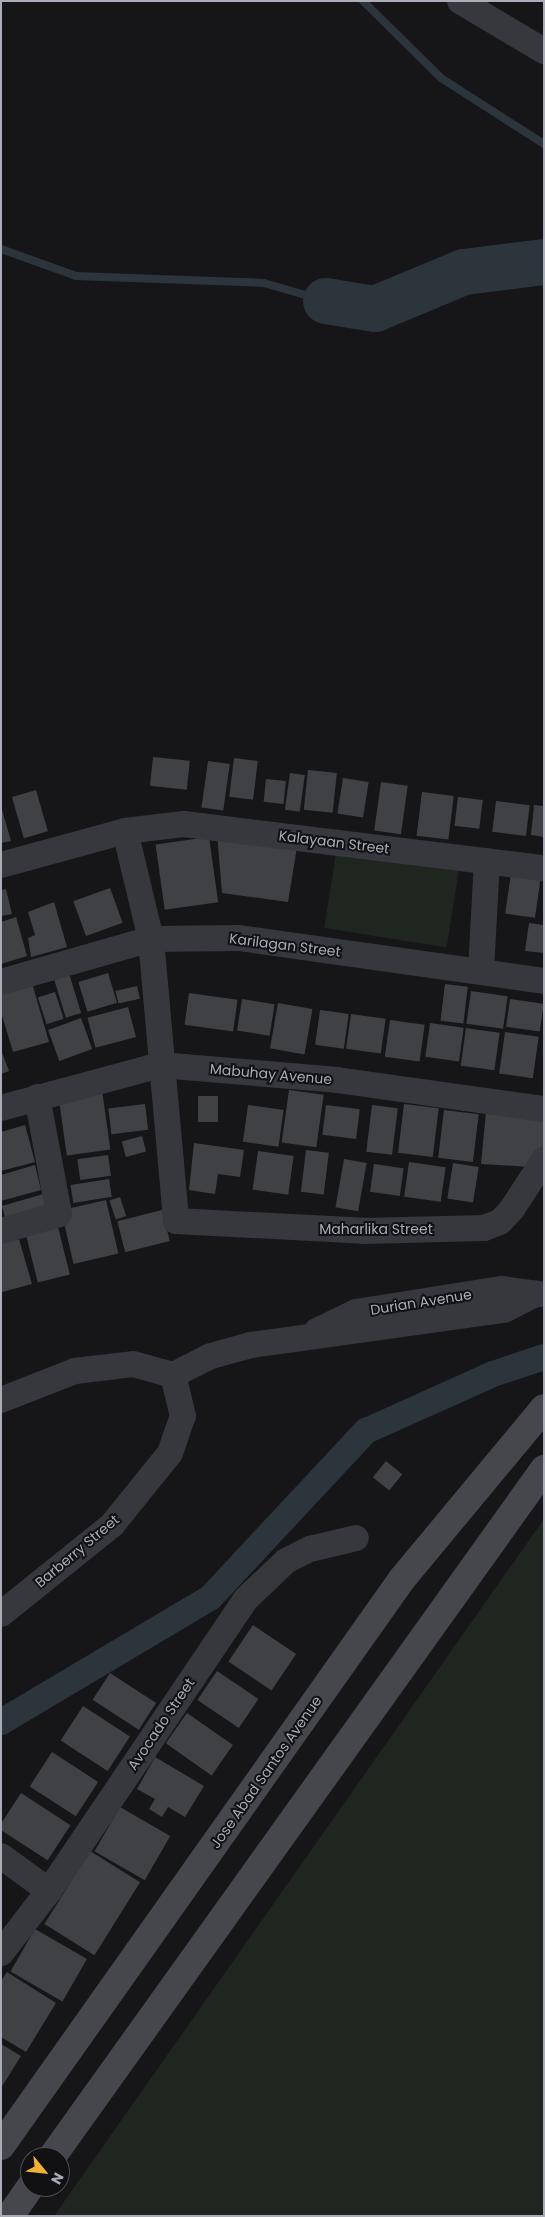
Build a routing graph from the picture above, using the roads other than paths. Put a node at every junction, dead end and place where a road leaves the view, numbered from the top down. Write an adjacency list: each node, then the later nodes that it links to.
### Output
1 (460, 1): 2 (street)
2 (544, 51)
3 (125, 831): 4 (street, Kalayaan Street); 5 (street, Kalayaan Street); 7 (street)
4 (487, 861): 6 (street, Kalayaan Street); 8 (street)
5 (1, 865)
6 (544, 868)
7 (151, 939): 8 (street, Karilagan Street); 10 (street, Karilagan Street); 11 (street)
8 (481, 971): 9 (street, Karilagan Street)
9 (544, 981)
10 (1, 982)
11 (160, 1064): 12 (street, Mabuhay Avenue); 14 (street, Mabuhay Avenue); 15 (street, Maharlika Street)
12 (37, 1097): 13 (street, Mabuhay Avenue); 16 (street)
13 (1, 1108)
14 (544, 1109)
15 (544, 1160)
16 (1, 1231)
17 (540, 1294): 18 (street, Durian Avenue)
18 (173, 1375): 19 (street); 23 (street, Barberry Street)
19 (1, 1400)
20 (544, 1408): 27 (main road, Jose Abad Santos Avenue)
21 (544, 1469): 28 (main road)
22 (356, 1538): 25 (street, Avocado Street)
23 (1, 1614)
24 (1, 1856): 25 (street)
25 (49, 1891): 26 (street, Avocado Street)
26 (1, 1953)
27 (1, 2146)
28 (59, 2147)
29 (23, 2197): 30 (main road)
30 (10, 2216)

